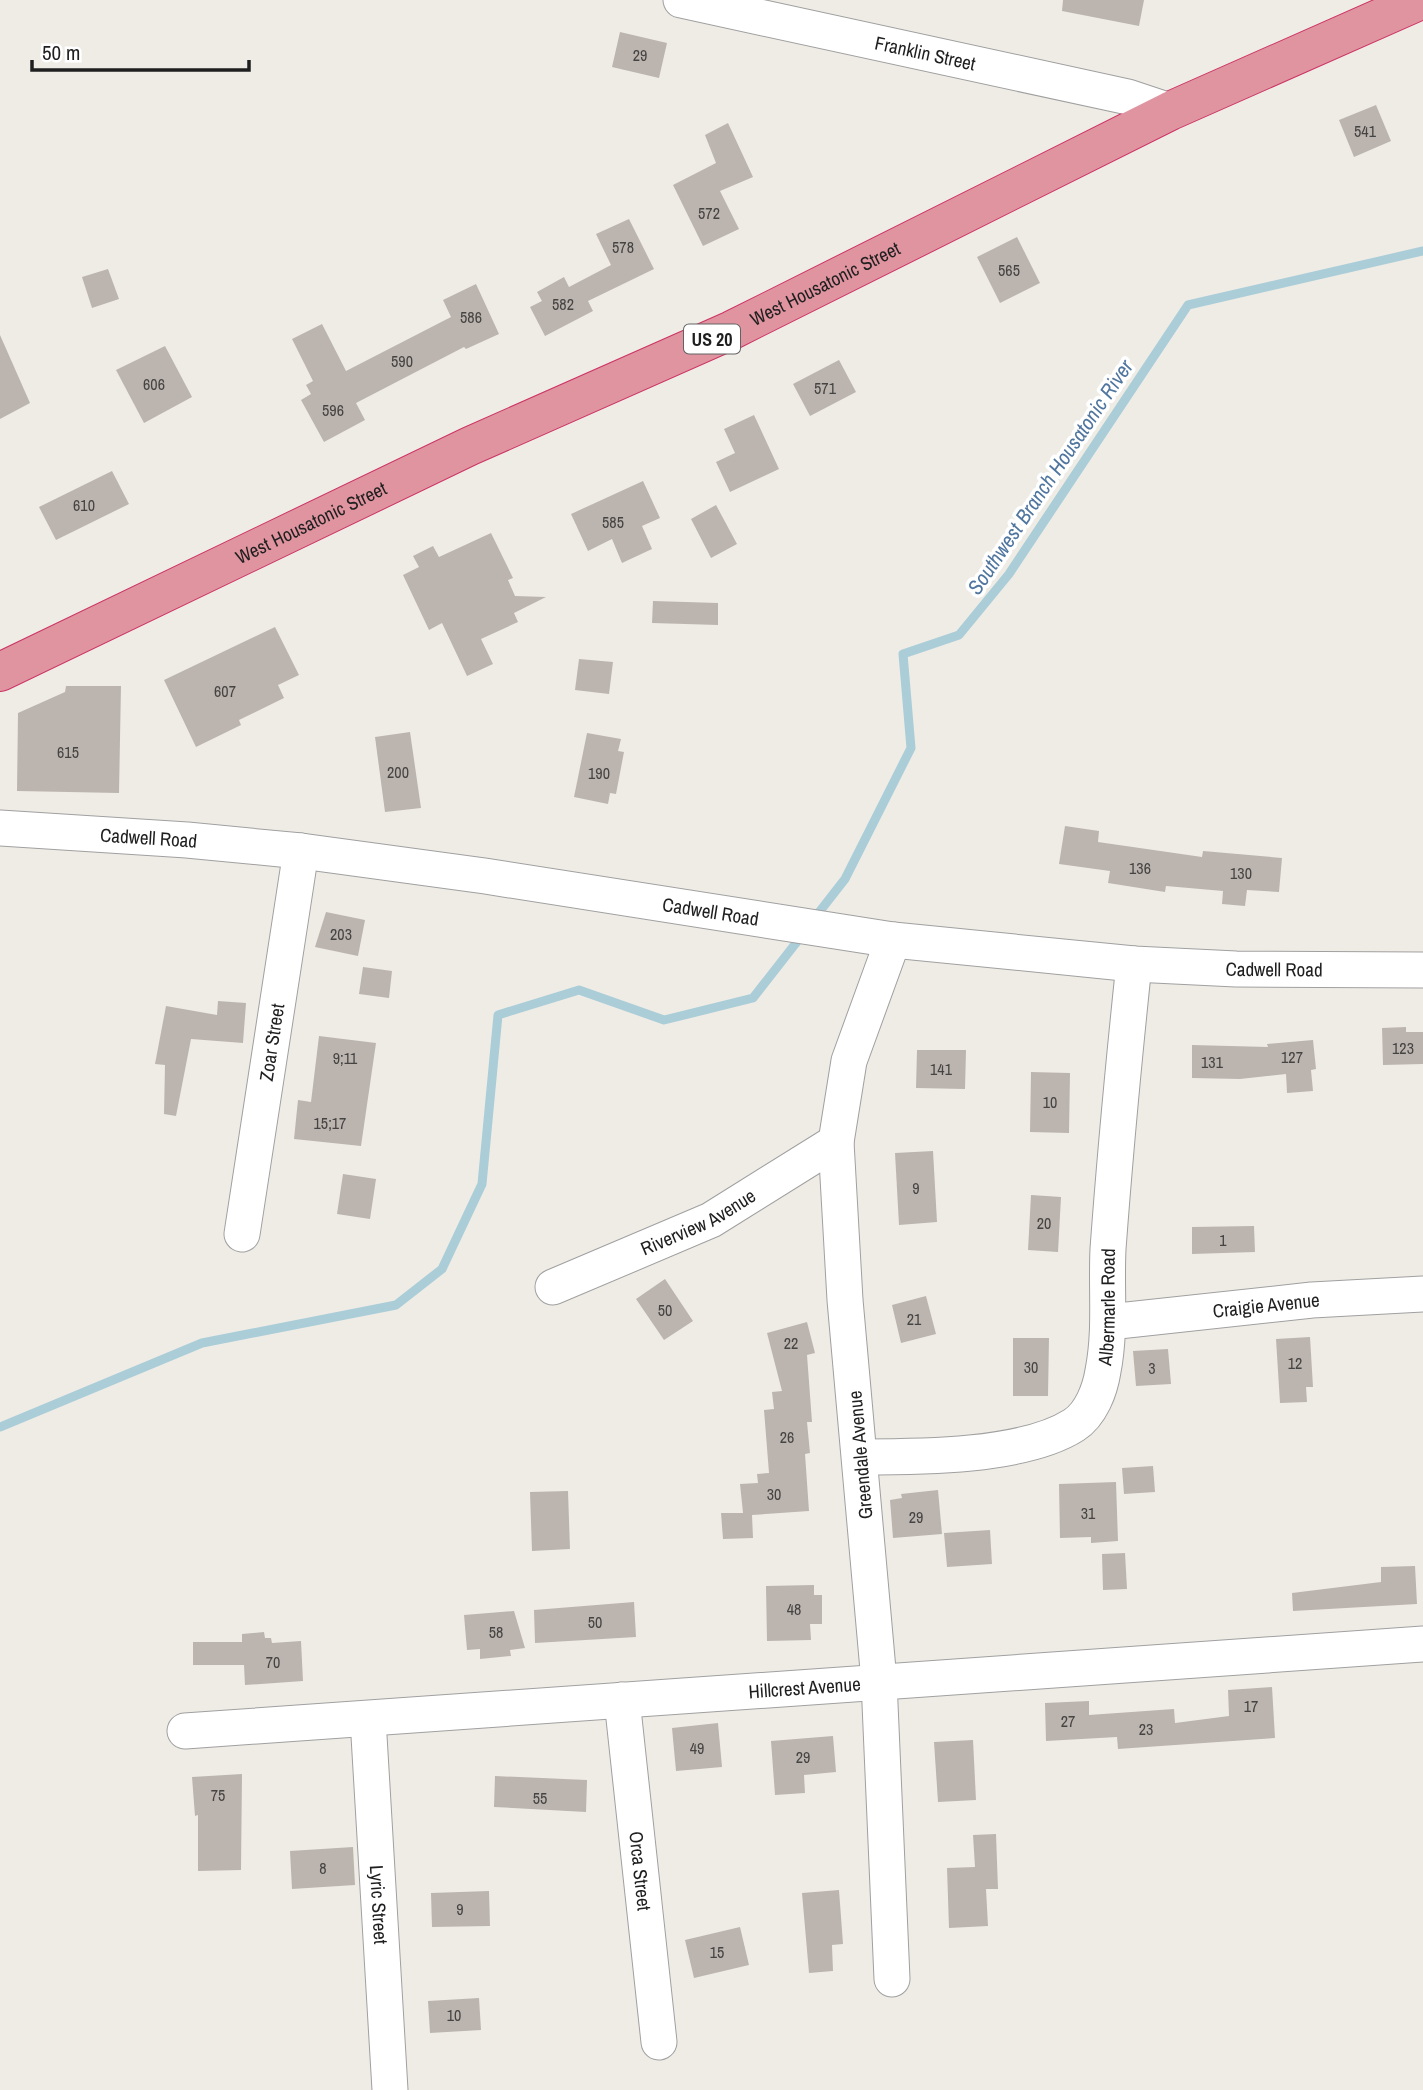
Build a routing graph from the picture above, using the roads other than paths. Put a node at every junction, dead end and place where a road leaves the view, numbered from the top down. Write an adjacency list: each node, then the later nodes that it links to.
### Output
1 (681, 0): 3 (street, Franklin Street)
2 (1421, 0): 3 (highway, West Housatonic Street / US 20)
3 (1170, 111): 4 (highway, West Housatonic Street / US 20)
4 (0, 672)
5 (0, 828): 6 (street, Cadwell Road)
6 (301, 851): 7 (street, Cadwell Road); 11 (street, Zoar Street)
7 (893, 940): 8 (street, Cadwell Road); 10 (street, Greendale Avenue)
8 (1134, 964): 9 (street, Cadwell Road); 14 (street, Albermarle Road)
9 (1423, 970)
10 (836, 1142): 12 (street, Riverview Avenue); 15 (street, Greendale Avenue)
11 (242, 1234)
12 (553, 1287)
13 (1423, 1294): 14 (street, Craigie Avenue)
14 (1109, 1322): 15 (street, Albermarle Road)
15 (861, 1457): 17 (street, Greendale Avenue)
16 (1423, 1644): 17 (street, Hillcrest Avenue)
17 (878, 1681): 18 (street, Hillcrest Avenue); 21 (street, Greendale Avenue)
18 (622, 1700): 19 (street, Hillcrest Avenue); 22 (street, Orca Street)
19 (368, 1719): 20 (street, Hillcrest Avenue); 23 (street, Lyric Street)
20 (185, 1731)
21 (892, 1979)
22 (659, 2042)
23 (390, 2090)

